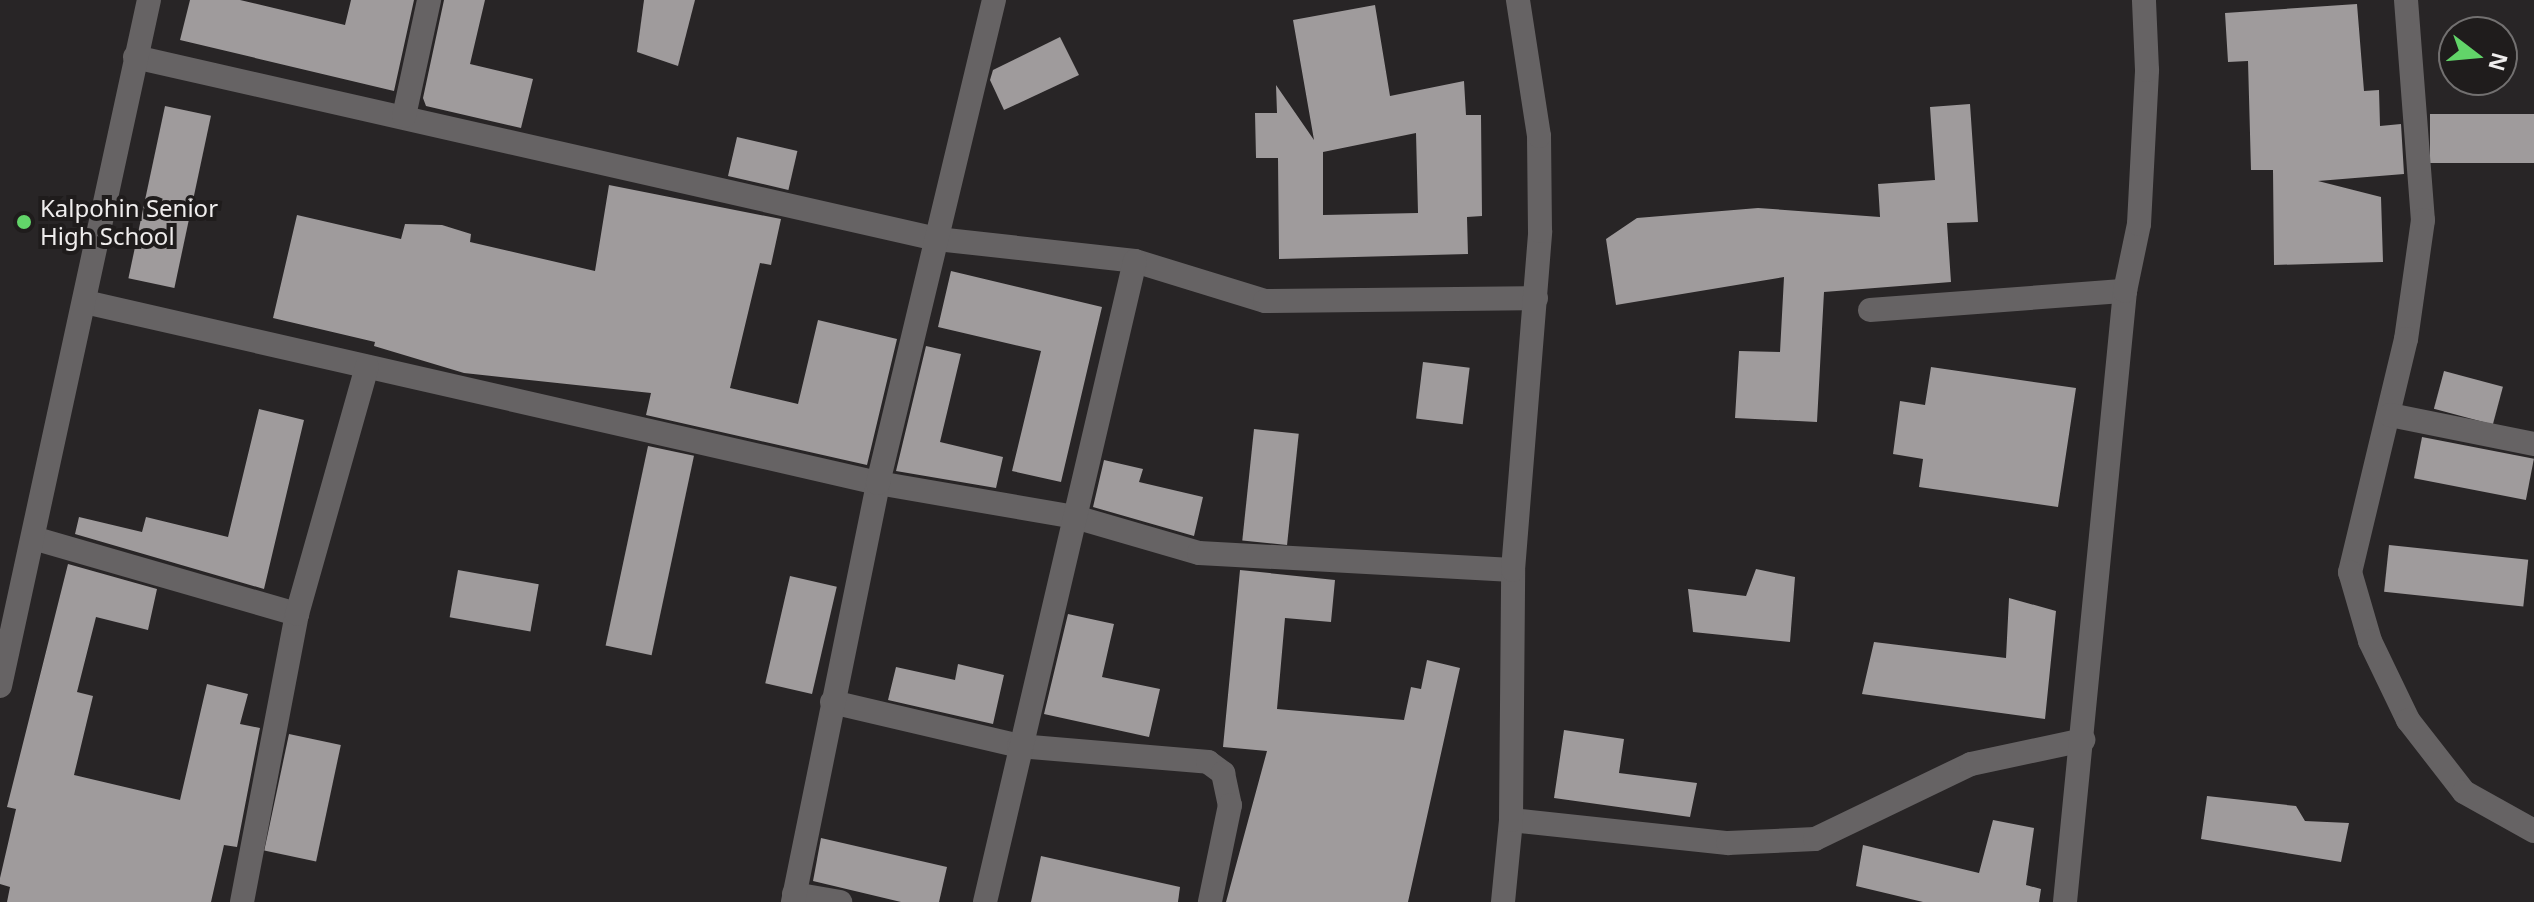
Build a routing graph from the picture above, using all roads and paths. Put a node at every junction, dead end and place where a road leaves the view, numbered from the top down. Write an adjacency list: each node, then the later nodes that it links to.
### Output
1 (149, 0): 7 (street)
2 (429, 0): 8 (street)
3 (994, 0): 9 (street)
4 (2144, 0): 11 (street)
5 (2406, 0): 16 (street)
6 (1521, 1): 12 (street)
7 (135, 57): 8 (street); 13 (street)
8 (404, 116): 9 (street)
9 (937, 239): 10 (street); 18 (street)
10 (1135, 261): 12 (street); 19 (street)
11 (2125, 291): 14 (street); 25 (street)
12 (1536, 298): 21 (street)
13 (85, 302): 15 (street); 20 (street)
14 (1870, 310)
15 (367, 367): 18 (street); 22 (street)
16 (2390, 415): 17 (street); 28 (street)
17 (2534, 444)
18 (878, 483): 19 (street); 24 (street)
19 (1075, 517): 21 (street); 26 (street)
20 (33, 538): 22 (street); 23 (street)
21 (1513, 570): 27 (street)
22 (297, 614): 30 (street)
23 (0, 686)
24 (832, 702): 26 (street); 29 (street)
25 (2083, 740): 27 (street); 35 (street)
26 (1019, 746): 32 (street); 33 (street)
27 (1511, 820): 34 (street)
28 (2531, 834)
29 (794, 898): 31 (street)
30 (242, 902)
31 (840, 902)
32 (985, 902)
33 (1210, 902)
34 (1503, 902)
35 (2065, 902)

